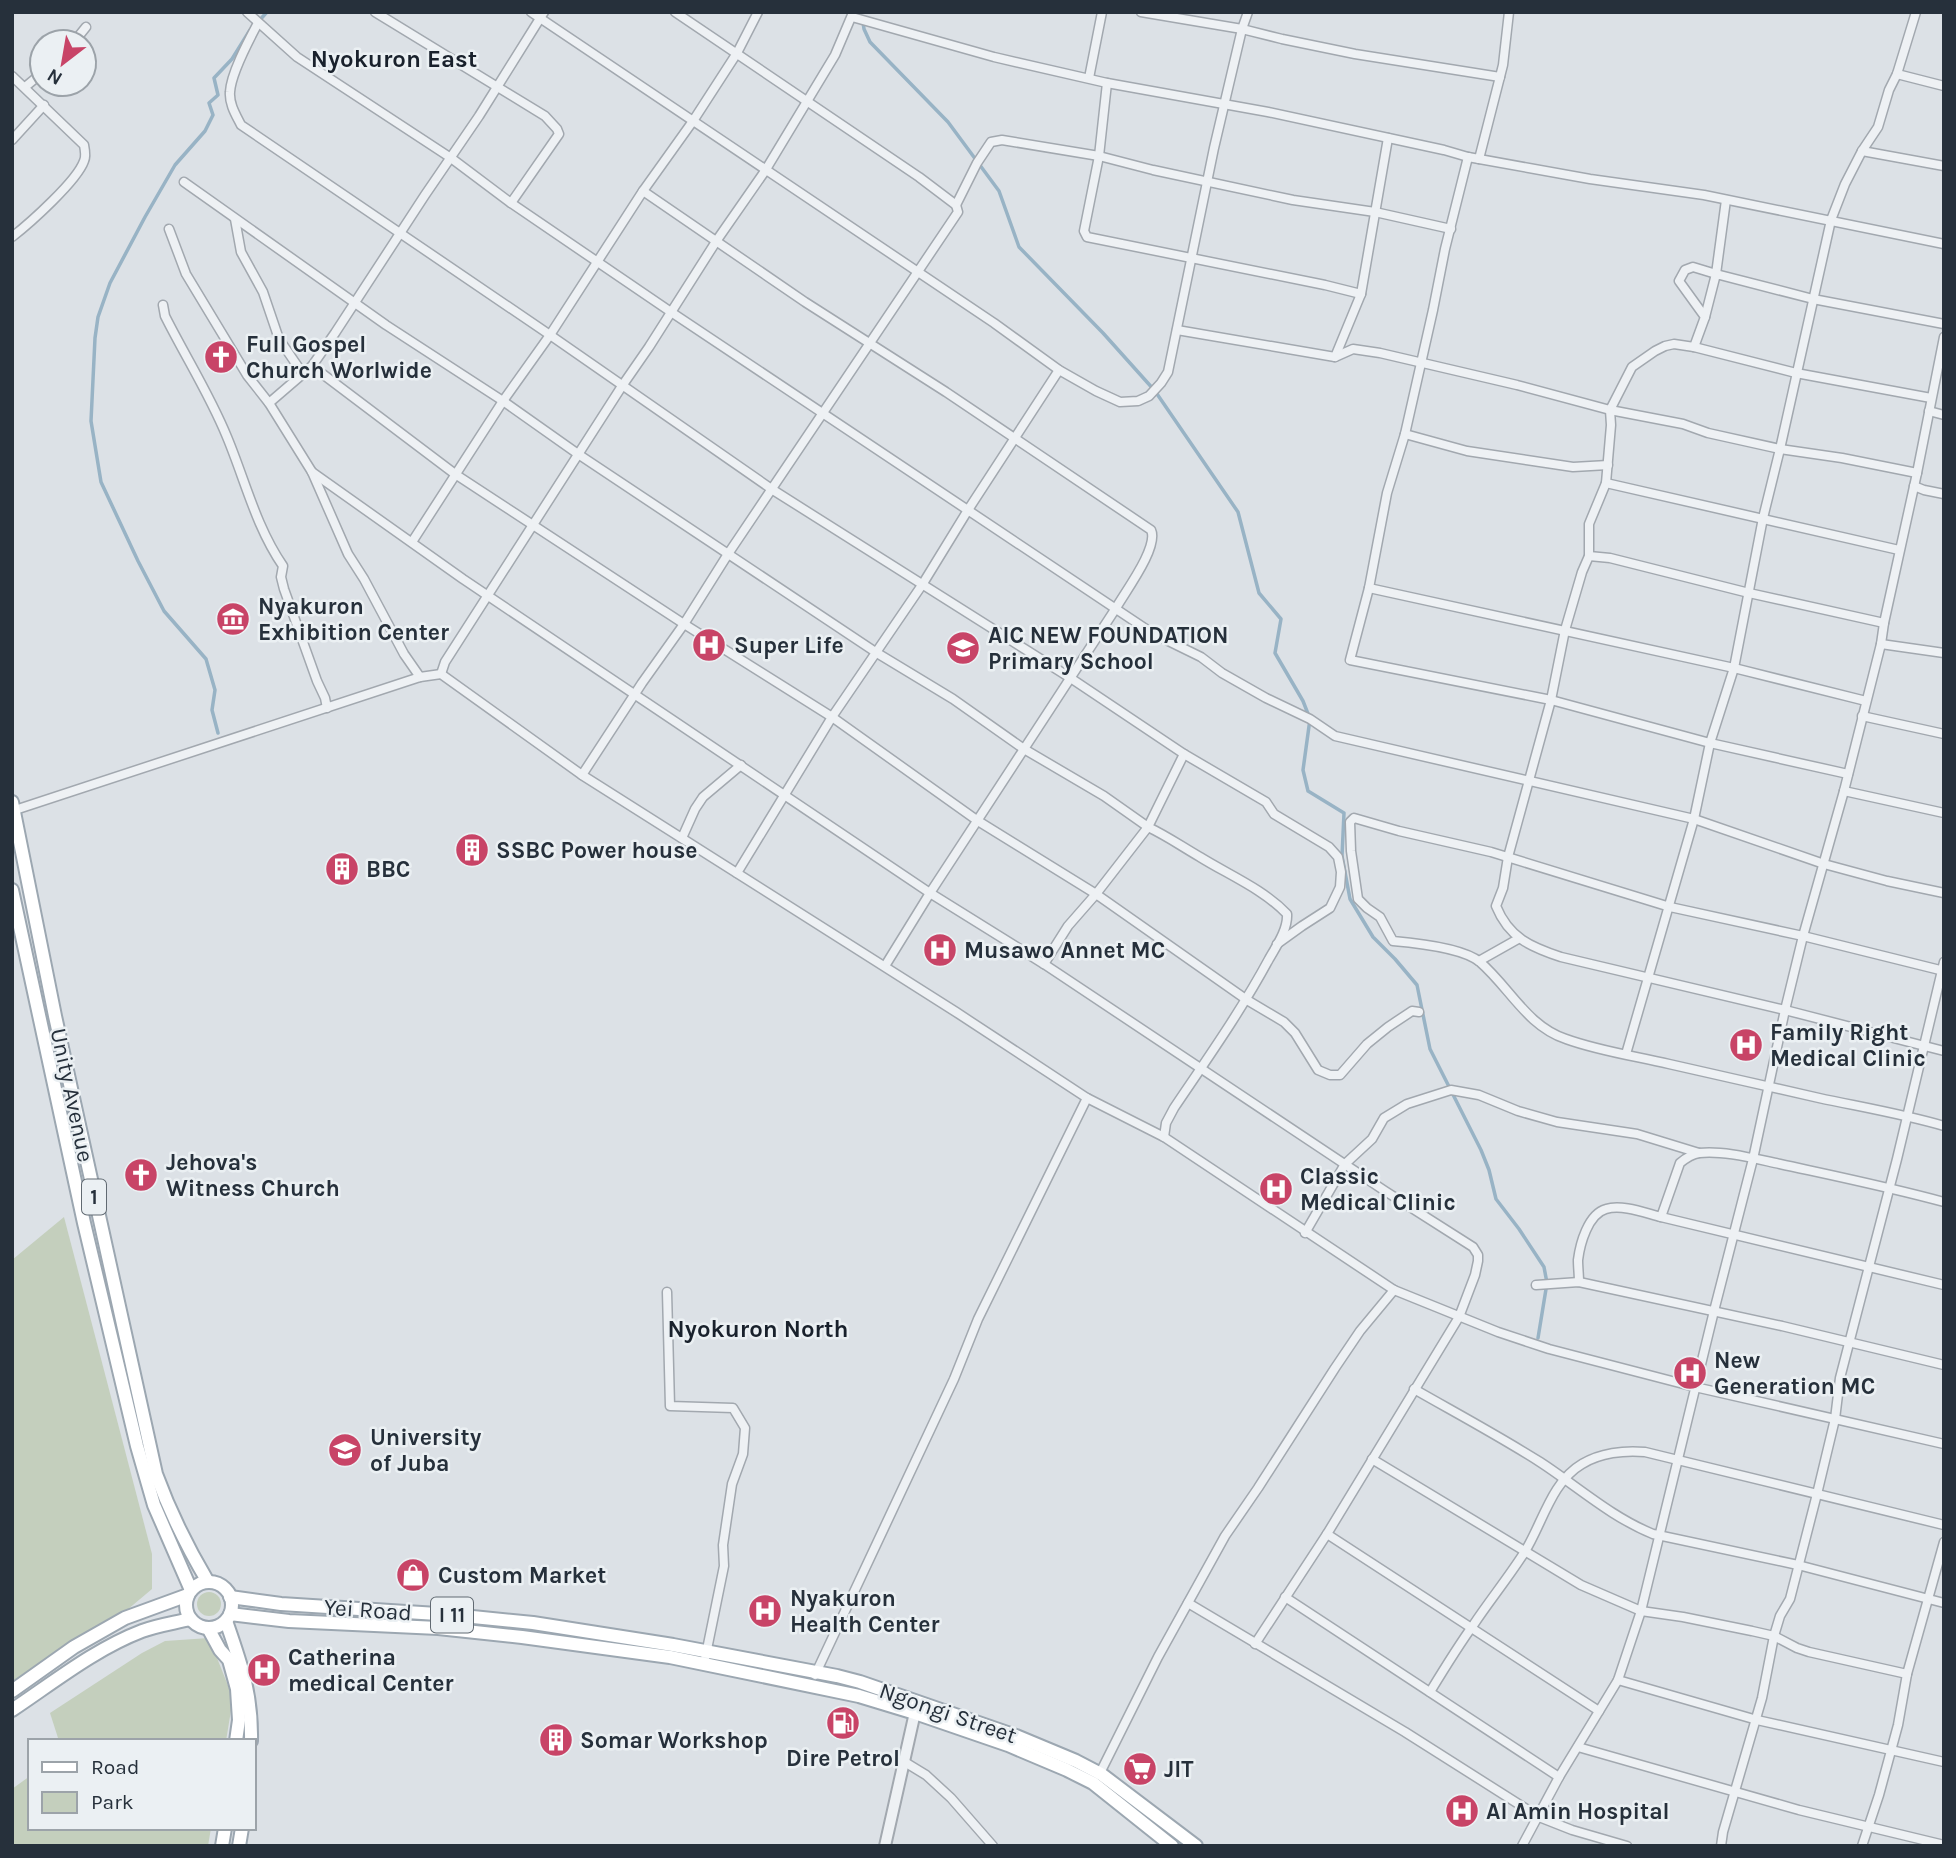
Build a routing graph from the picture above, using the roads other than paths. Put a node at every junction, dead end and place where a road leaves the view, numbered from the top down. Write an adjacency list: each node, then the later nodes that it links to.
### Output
1 (374, 12): 23 (street)
2 (531, 12): 10 (street)
3 (676, 12): 14 (street)
4 (758, 12): 14 (street)
5 (1102, 12): 18 (street)
6 (1141, 12): 13 (street)
7 (1248, 12): 13 (street)
8 (1508, 12): 17 (street)
9 (1916, 12): 15 (street)
10 (542, 15): 23 (street); 27 (street)
11 (852, 15): 18 (street); 24 (street)
12 (252, 17): 32 (street); 48 (street)
13 (1242, 29): 17 (street); 26 (street)
14 (737, 53): 24 (street); 27 (street)
15 (1897, 74): 21 (street); 30 (street)
16 (12, 76): 22 (street)
17 (1500, 77): 34 (street)
18 (1089, 78): 19 (street)
19 (1107, 83): 26 (street); 31 (street)
20 (28, 85): 22 (street)
21 (1944, 86)
22 (25, 87): 25 (street)
23 (496, 87): 32 (street); 41 (street)
24 (807, 100): 36 (street); 42 (street)
25 (44, 105): 29 (street); 49 (street)
26 (1224, 105): 28 (street); 38 (street)
27 (693, 121): 36 (street); 39 (street)
28 (1388, 138): 33 (street); 43 (street)
29 (12, 140)
30 (1862, 151): 35 (street); 45 (street)
31 (1099, 156): 38 (street); 42 (street); 52 (street)
32 (451, 158): 41 (street); 48 (street)
33 (1468, 158): 34 (street); 47 (street)
34 (1479, 159): 40 (street)
35 (1944, 166)
36 (765, 171): 50 (street); 54 (street)
37 (184, 182): 44 (street)
38 (1207, 182): 43 (street); 52 (street)
39 (643, 191): 50 (street); 53 (street)
40 (1726, 200): 45 (street); 55 (street)
41 (511, 203): 53 (street)
42 (957, 205): 54 (street)
43 (1376, 212): 47 (street); 56 (street)
44 (235, 219): 58 (street); 73 (street)
45 (1831, 220): 51 (street); 57 (street)
46 (169, 229): 77 (street)
47 (1451, 229): 69 (street)
48 (400, 233): 58 (street); 64 (street)
49 (12, 237)
50 (717, 240): 60 (street); 66 (street)
51 (1944, 244)
52 (1191, 258): 56 (street); 63 (street)
53 (597, 261): 60 (street); 64 (street)
54 (918, 272): 66 (street); 71 (street)
55 (1716, 274): 57 (street); 61 (street); 61 (street)
56 (1361, 294): 68 (street)
57 (1813, 299): 62 (street); 72 (street)
58 (356, 303): 70 (street); 76 (street)
59 (163, 304): 119 (street)
60 (671, 312): 74 (street); 80 (street)
61 (1705, 317): 67 (street)
62 (1944, 324)
63 (1177, 330): 68 (street); 71 (street)
64 (550, 335): 74 (street); 76 (street)
65 (1944, 337): 75 (street)
66 (871, 343): 80 (street); 83 (street)
67 (1694, 347): 72 (street); 78 (street)
68 (1335, 357): 69 (street)
69 (1422, 362): 78 (street); 82 (street)
70 (312, 366): 73 (street); 89 (street)
71 (1059, 370): 83 (street)
72 (1796, 373): 75 (street); 84 (street)
73 (303, 374): 77 (street)
74 (622, 386): 85 (street); 92 (street)
75 (1931, 398): 79 (street)
76 (503, 401): 85 (street); 89 (street)
77 (269, 403): 87 (street)
78 (1610, 410): 84 (street); 86 (street)
79 (1929, 411): 81 (street); 88 (street)
80 (824, 414): 92 (street); 94 (street)
81 (1944, 415)
82 (1405, 434): 86 (street); 102 (street)
83 (1015, 440): 94 (street); 105 (street)
84 (1780, 449): 88 (street); 95 (street)
85 (578, 454): 96 (street); 99 (street)
86 (1608, 465): 90 (street)
87 (312, 472): 97 (street); 114 (street)
88 (1917, 473): 91 (street)
89 (455, 474): 96 (street); 97 (street)
90 (1606, 483): 95 (street); 100 (street)
91 (1914, 486): 93 (street); 98 (street)
92 (773, 490): 99 (street); 101 (street)
93 (1944, 494)
94 (968, 510): 101 (street); 105 (street)
95 (1763, 518): 98 (street); 103 (street)
96 (532, 525): 104 (street); 107 (street)
97 (412, 542): 104 (street)
98 (1899, 550): 106 (street)
99 (728, 554): 107 (street); 110 (street)
100 (1589, 556): 103 (street); 108 (street)
101 (922, 584): 110 (street); 115 (street)
102 (1370, 588): 108 (street); 117 (street)
103 (1749, 593): 106 (street); 112 (street)
104 (488, 595): 113 (street); 116 (street)
105 (1115, 608): 115 (street); 129 (street)
106 (1884, 623): 109 (street)
107 (684, 624): 116 (street); 121 (street)
108 (1565, 629): 112 (street); 117 (street)
109 (1881, 644): 111 (street); 118 (street)
110 (877, 653): 121 (street); 124 (street)
111 (1944, 653)
112 (1734, 668): 118 (street); 123 (street)
113 (441, 674): 114 (street); 128 (street)
114 (420, 677): 119 (street)
115 (1069, 677): 124 (street); 125 (street)
116 (635, 694): 126 (street); 128 (street)
117 (1551, 700): 123 (street); 129 (street)
118 (1866, 701): 120 (street)
119 (327, 708): 132 (street)
120 (1862, 716): 122 (street); 127 (street)
121 (832, 717): 131 (street); 135 (street)
122 (1944, 734)
123 (1710, 743): 127 (street); 134 (street)
124 (1024, 749): 135 (street); 136 (street)
125 (1184, 754): 136 (street); 148 (street)
126 (741, 765): 131 (street); 137 (street)
127 (1849, 774): 130 (street)
128 (582, 775): 137 (street)
129 (1530, 781): 134 (street); 138 (street)
130 (1844, 790): 133 (street); 139 (street)
131 (783, 795): 140 (street); 142 (street)
132 (13, 808): 198 (main road, Unity Avenue / 1)
133 (1944, 813)
134 (1694, 819): 139 (street); 145 (street)
135 (978, 821): 142 (street); 144 (street)
136 (1147, 827): 144 (street); 148 (street)
137 (682, 838): 140 (street)
138 (1508, 857): 145 (street); 147 (street); 149 (street)
139 (1825, 864): 143 (street); 146 (street)
140 (737, 873): 151 (street)
141 (13, 893): 199 (main road, Unity Avenue / 1)
142 (930, 893): 150 (street); 151 (street)
143 (1944, 893)
144 (1096, 894): 150 (street); 154 (street)
145 (1670, 907): 146 (street); 153 (street)
146 (1803, 936): 152 (street); 155 (street)
147 (1518, 939): 149 (street); 153 (street)
148 (1277, 944): 154 (street)
149 (1479, 961): 159 (street)
150 (1044, 964): 160 (street)
151 (886, 967): 162 (street)
152 (1943, 968): 157 (street)
153 (1648, 977): 155 (street); 159 (street)
154 (1247, 1000): 156 (street); 160 (street)
155 (1785, 1010): 157 (street); 161 (street)
156 (1419, 1012)
157 (1923, 1047): 158 (street); 163 (street)
158 (1944, 1051)
159 (1626, 1054): 161 (street)
160 (1200, 1069): 165 (street); 168 (street)
161 (1768, 1086): 163 (street); 167 (street)
162 (1087, 1098): 165 (street); 214 (street)
163 (1908, 1115): 164 (street); 169 (street)
164 (1944, 1126)
165 (1164, 1138): 172 (street)
166 (1699, 1153): 167 (street); 168 (street); 171 (street)
167 (1754, 1159): 169 (street); 173 (street)
168 (1345, 1164): 172 (street); 181 (street)
169 (1889, 1187): 170 (street); 174 (street)
170 (1944, 1202)
171 (1661, 1217): 173 (street); 175 (street)
172 (1306, 1233): 178 (street)
173 (1734, 1234): 174 (street); 180 (street)
174 (1869, 1268): 177 (street); 182 (street)
175 (1579, 1282): 176 (street); 180 (street)
176 (1536, 1285)
177 (1944, 1285)
178 (1394, 1290): 181 (street); 203 (street)
179 (667, 1292): 213 (street)
180 (1714, 1311): 182 (street); 184 (street)
181 (1459, 1317): 184 (street); 185 (street)
182 (1849, 1343): 183 (street); 186 (street)
183 (1944, 1365)
184 (1695, 1387): 186 (street); 189 (street)
185 (1414, 1389): 188 (street); 190 (street)
186 (1835, 1419): 187 (street); 191 (street)
187 (1944, 1444)
188 (1372, 1459): 193 (street); 196 (street)
189 (1678, 1461): 190 (street); 191 (street); 194 (street)
190 (1565, 1479): 194 (street); 196 (street)
191 (1817, 1494): 192 (street); 197 (street)
192 (1944, 1525)
193 (1327, 1534): 201 (street); 208 (street)
194 (1661, 1535): 197 (street); 205 (street)
195 (1944, 1542): 202 (street)
196 (1525, 1552): 205 (street); 208 (street)
197 (1798, 1565): 202 (street); 210 (street)
198 (208, 1582): 199 (main road); 200 (main road, 1)
199 (189, 1592): 207 (main road, 1); 218 (main road)
200 (230, 1597): 206 (main road); 212 (main road, Yei Road / I 11)
201 (1285, 1597): 211 (street); 219 (street)
202 (1927, 1599): 204 (street); 215 (street)
203 (1188, 1603): 211 (street); 231 (street)
204 (1944, 1603)
205 (1641, 1611): 210 (street); 216 (street)
206 (228, 1618): 209 (main road); 212 (main road, Yei Road / I 11); 225 (main road)
207 (190, 1619): 209 (main road); 221 (main road)
208 (1472, 1627): 219 (street); 222 (street)
209 (208, 1628): 224 (main road)
210 (1774, 1636): 215 (street); 223 (street)
211 (1255, 1644): 233 (street)
212 (672, 1651): 213 (main road, Ngongi Street)
213 (705, 1658): 214 (main road, Ngongi Street); 217 (main road, Ngongi Street)
214 (816, 1672): 217 (street); 220 (main road, Ngongi Street)
215 (1907, 1674): 227 (street)
216 (1618, 1680): 222 (street); 223 (street)
217 (813, 1685): 220 (main road, Ngongi Street)
218 (12, 1691)
219 (1430, 1692): 230 (street)
220 (916, 1707): 228 (street); 231 (main road, Ngongi Street)
221 (12, 1710)
222 (1599, 1711): 226 (street)
223 (1757, 1720): 227 (street); 232 (street)
224 (236, 1739)
225 (251, 1739)
226 (1578, 1747): 230 (street); 232 (street)
227 (1890, 1749): 229 (street); 234 (street)
228 (903, 1761): 235 (street); 237 (street)
229 (1944, 1762)
230 (1559, 1777): 233 (street)
231 (1097, 1778): 238 (main road, Ngongi Street); 239 (main road, Ngongi Street)
232 (1735, 1793): 234 (street); 242 (street)
233 (1539, 1817): 240 (street); 241 (street)
234 (1868, 1828): 236 (street); 243 (street)
235 (887, 1844)
236 (1944, 1845)
237 (993, 1846)
238 (1172, 1846)
239 (1196, 1846)
240 (1522, 1846)
241 (1627, 1846)
242 (1721, 1846)
243 (1861, 1846)

